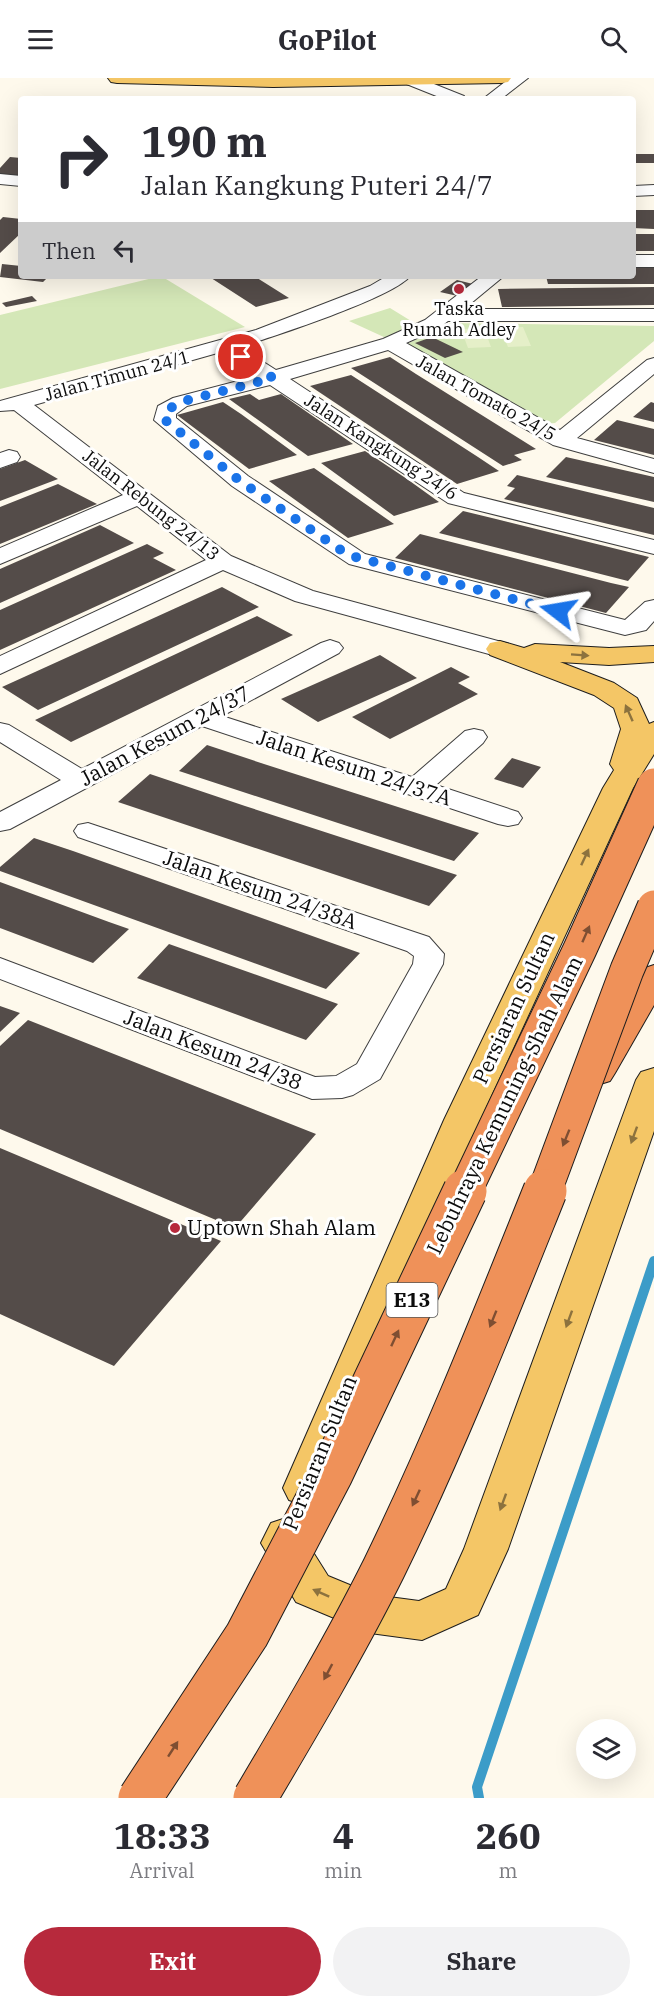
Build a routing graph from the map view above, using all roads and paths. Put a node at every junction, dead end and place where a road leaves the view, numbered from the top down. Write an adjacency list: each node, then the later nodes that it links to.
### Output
1 (117, 78): 4 (main road)
2 (502, 78): 4 (main road)
3 (520, 78): 6 (street)
4 (410, 80): 5 (street)
5 (450, 96)
6 (495, 96)
7 (0, 179): 8 (street)
8 (18, 181)
9 (654, 190): 10 (street)
10 (636, 191)
11 (636, 204): 12 (street)
12 (654, 204)
13 (636, 261): 14 (street)
14 (654, 261)
15 (389, 279): 20 (street, Jalan Timun 24/1)
16 (490, 279): 17 (street)
17 (444, 315): 18 (street); 19 (street)
18 (654, 315)
19 (390, 343): 22 (street); 26 (street, Jalan Tomato 24/5)
20 (225, 346): 22 (street, Jalan Kangkung 24/6); 25 (street, Jalan Timun 24/1)
21 (654, 364): 23 (street)
22 (273, 378): 29 (street, Jalan Kangkung 24/6); 32 (street)
23 (631, 382): 24 (street); 26 (street)
24 (654, 388)
25 (9, 405): 28 (street, Jalan Rebung 24/13)
26 (561, 440): 27 (street, Jalan Tomato 24/5)
27 (654, 466)
28 (140, 496): 30 (street); 31 (street, Jalan Rebung 24/13)
29 (654, 547)
30 (0, 556)
31 (223, 561): 34 (street, Jalan Rebung 24/13); 36 (street)
32 (654, 607)
33 (330, 648): 37 (street, Jalan Kesum 24/37)
34 (500, 649): 35 (main road, one-way to 35); 42 (main road, one-way to 34)
35 (654, 654)
36 (0, 666)
37 (200, 717): 41 (street, Jalan Kesum 24/37); 43 (street, Jalan Kesum 24/37A)
38 (0, 731): 41 (street)
39 (654, 731): 42 (main road, Persiaran Sultan)
40 (474, 737): 43 (street)
41 (81, 780): 45 (street, Jalan Kesum 24/37)
42 (636, 786): 51 (main road, Persiaran Sultan, one-way to 42); 53 (highway, Lebuhraya Kemuning-Shah Alam / E13, one-way to 42, bridge)
43 (416, 788): 44 (street, Jalan Kesum 24/37A)
44 (508, 818)
45 (0, 823)
46 (88, 831): 48 (street, Jalan Kesum 24/38A)
47 (654, 907): 52 (highway, bridge)
48 (429, 954): 49 (street, Jalan Kesum 24/38)
49 (0, 968)
50 (654, 976): 52 (highway)
51 (654, 1080)
52 (583, 1097): 54 (highway, one-way to 54, bridge)
53 (140, 1798)
54 (255, 1798)

